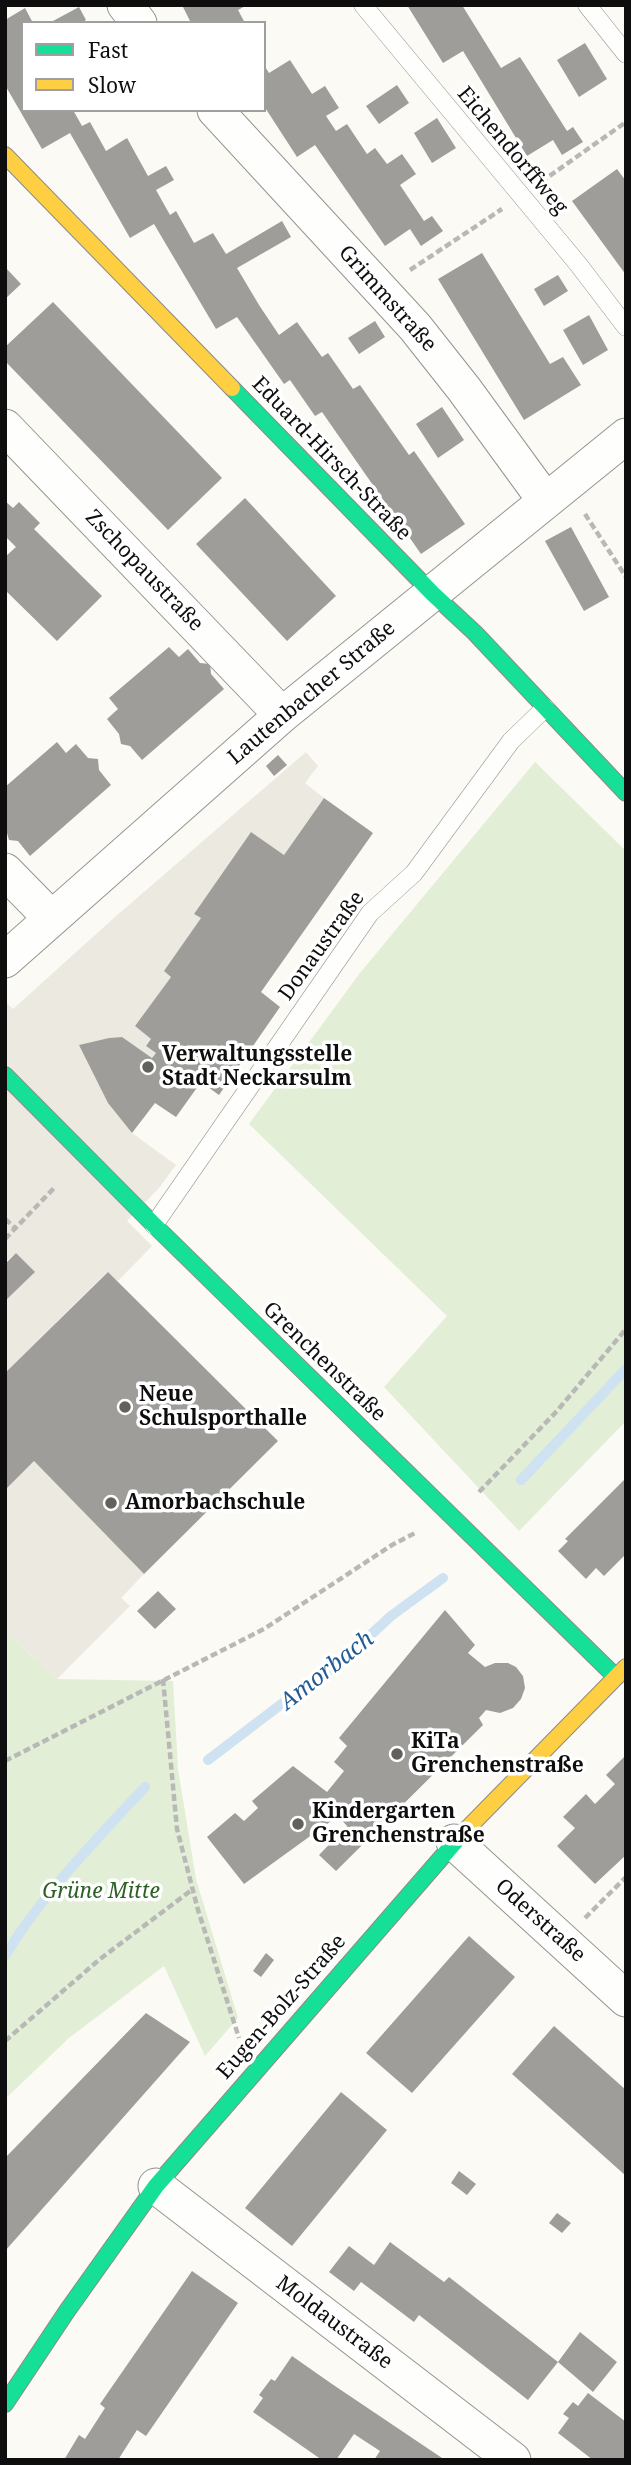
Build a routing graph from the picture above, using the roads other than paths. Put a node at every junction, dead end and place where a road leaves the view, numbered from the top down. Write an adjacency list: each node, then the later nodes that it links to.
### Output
1 (125, 5): 4 (street)
2 (363, 5): 8 (lane, Eichendorffweg)
3 (587, 5): 5 (lane)
4 (137, 21)
5 (626, 54)
6 (217, 112): 11 (street, Grimmstraße)
7 (5, 155): 12 (street, Eduard-Hirsch-Straße)
8 (626, 327)
9 (5, 427): 14 (street, Zschopaustraße)
10 (626, 436): 11 (street, Lautenbacher Straße)
11 (555, 492): 12 (street, Lautenbacher Straße)
12 (433, 594): 13 (street, Eduard-Hirsch-Straße); 14 (street, Lautenbacher Straße)
13 (545, 708): 15 (street, Eduard-Hirsch-Straße); 20 (lane, Donaustraße)
14 (282, 715): 17 (street, Lautenbacher Straße)
15 (626, 793)
16 (5, 871): 17 (street)
17 (51, 918): 18 (street, Lautenbacher Straße)
18 (5, 960)
19 (5, 1075): 20 (street, Grenchenstraße)
20 (154, 1225): 21 (street, Grenchenstraße)
21 (621, 1672): 22 (street, Eugen-Bolz-Straße)
22 (454, 1842): 23 (street, Oderstraße); 24 (street, Eugen-Bolz-Straße)
23 (626, 1999)
24 (156, 2186): 25 (street, Eugen-Bolz-Straße); 26 (street, Moldaustraße)
25 (5, 2404)
26 (513, 2460)

